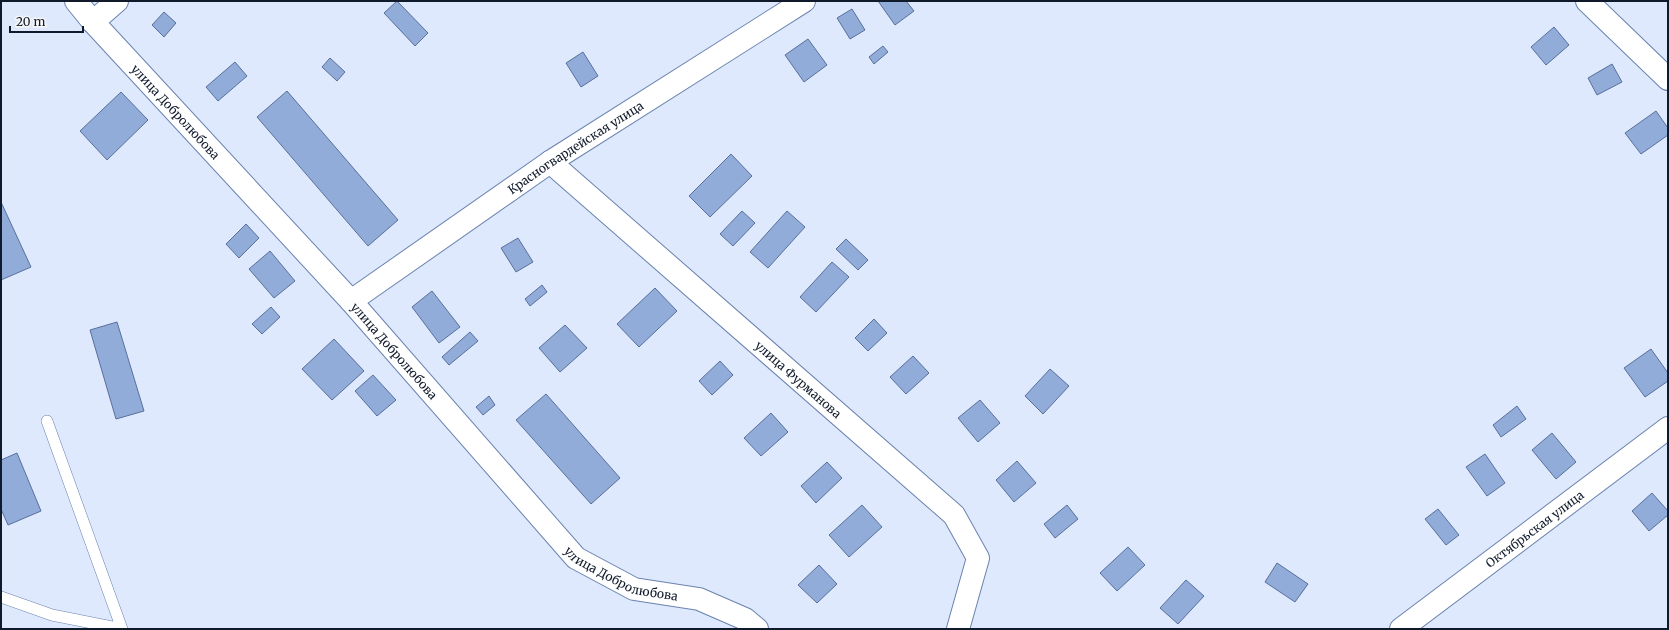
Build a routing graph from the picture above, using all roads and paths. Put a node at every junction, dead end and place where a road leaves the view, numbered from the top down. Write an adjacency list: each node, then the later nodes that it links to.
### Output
1 (76, 1): 5 (street, улица Добролюбова)
2 (117, 1): 5 (street)
3 (804, 1): 7 (street, Красногвардейская улица)
4 (1587, 1): 6 (street)
5 (93, 22): 8 (street, улица Добролюбова)
6 (1668, 79)
7 (550, 162): 8 (street, Красногвардейская улица); 14 (street, улица Фурманова)
8 (351, 301): 13 (street, улица Добролюбова)
9 (47, 421): 12 (lane)
10 (1668, 428): 15 (street, Октябрьская улица)
11 (1, 597): 12 (lane)
12 (122, 629)
13 (757, 629)
14 (958, 629)
15 (1401, 629)

